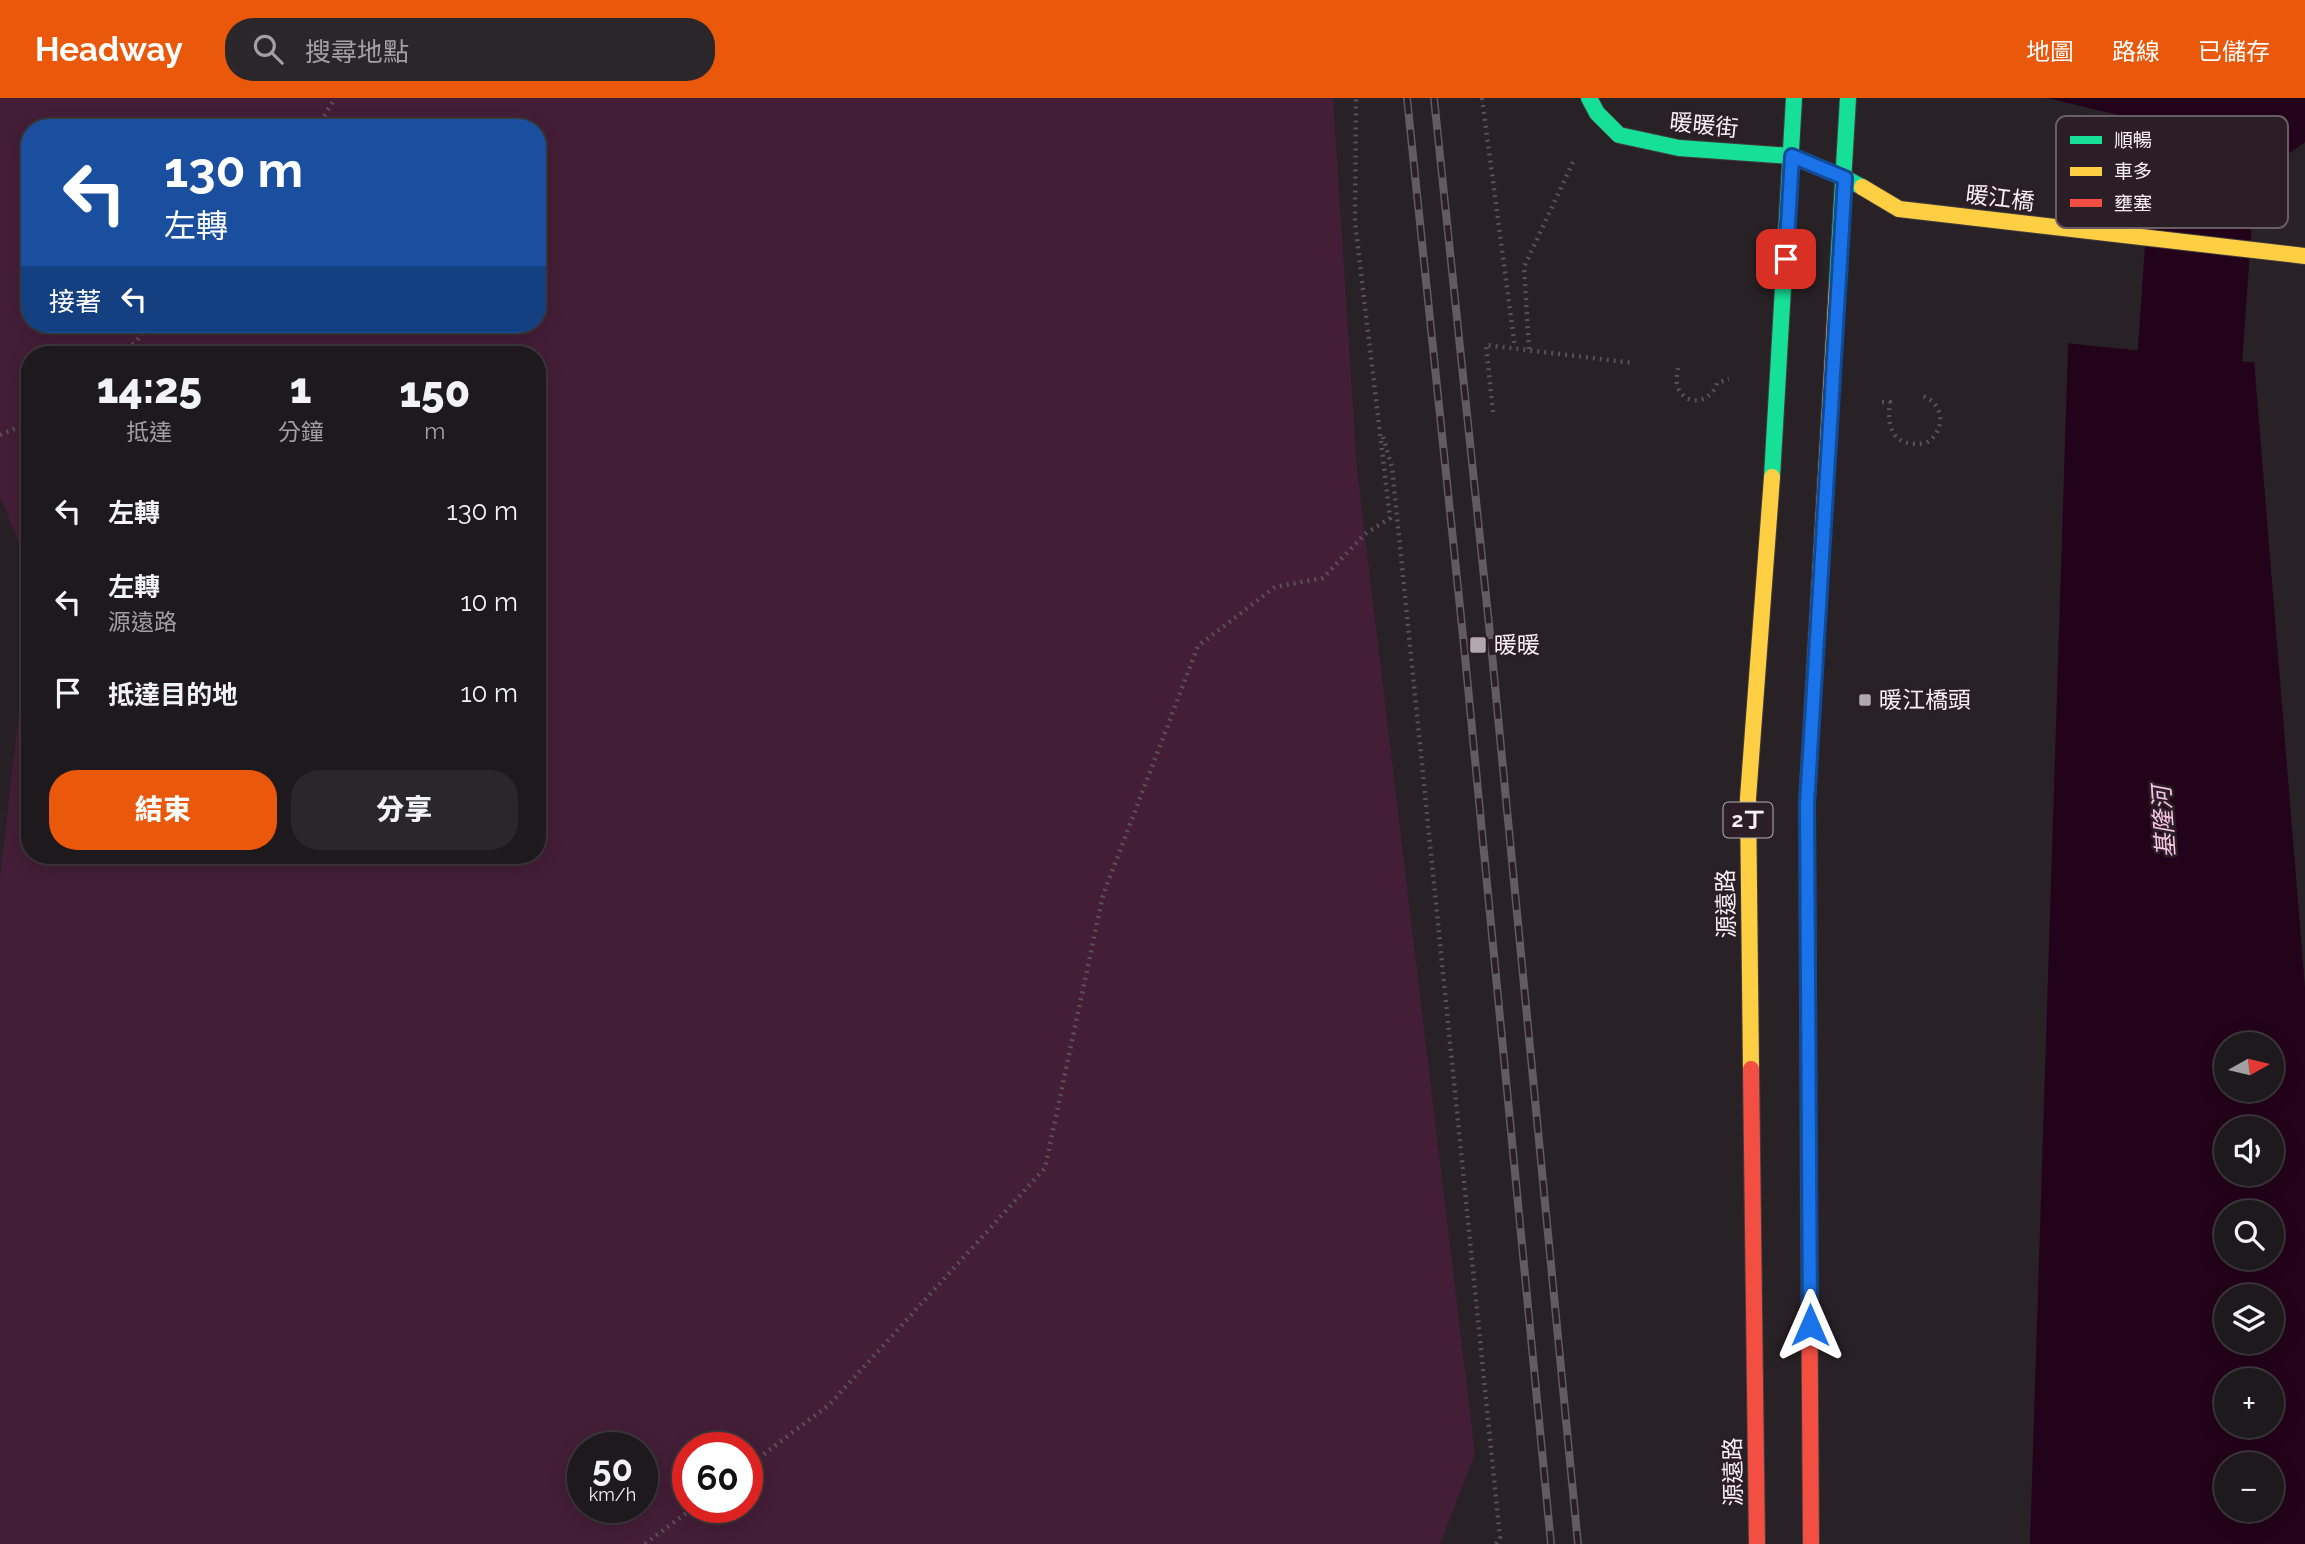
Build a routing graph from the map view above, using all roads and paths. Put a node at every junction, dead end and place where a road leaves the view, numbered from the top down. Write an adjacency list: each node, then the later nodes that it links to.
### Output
1 (335, 98): 7 (path)
2 (1356, 98): 25 (path)
3 (1482, 98): 16 (path)
4 (1794, 98): 8 (main road, 源遠路 / 2丁)
5 (1848, 98): 9 (main road, 2丁)
6 (1593, 105): 8 (main road, 暖暖街); 17 (path)
7 (322, 119)
8 (1792, 156): 9 (main road, 暖暖街); 18 (main road, 源遠路 / 2丁)
9 (1845, 178): 10 (main road, 暖暖街); 32 (main road, 2丁)
10 (1899, 209): 11 (main road, 暖江橋)
11 (2056, 227)
12 (2063, 228): 13 (main road, 暖江橋)
13 (2305, 256)
14 (144, 333): 15 (path)
15 (131, 346)
16 (1515, 348): 17 (path); 23 (path)
17 (1529, 349): 19 (path)
18 (1780, 362): 20 (path); 31 (main road, 源遠路 / 2丁)
19 (1633, 363)
20 (1678, 368)
21 (1923, 396): 22 (path)
22 (1890, 402)
23 (1493, 412)
24 (21, 426): 26 (path)
25 (1380, 426): 27 (path); 30 (path)
26 (0, 435)
27 (763, 1454)
28 (673, 1523): 29 (path)
29 (645, 1544)
30 (1496, 1544)
31 (1757, 1544)
32 (1811, 1544)

